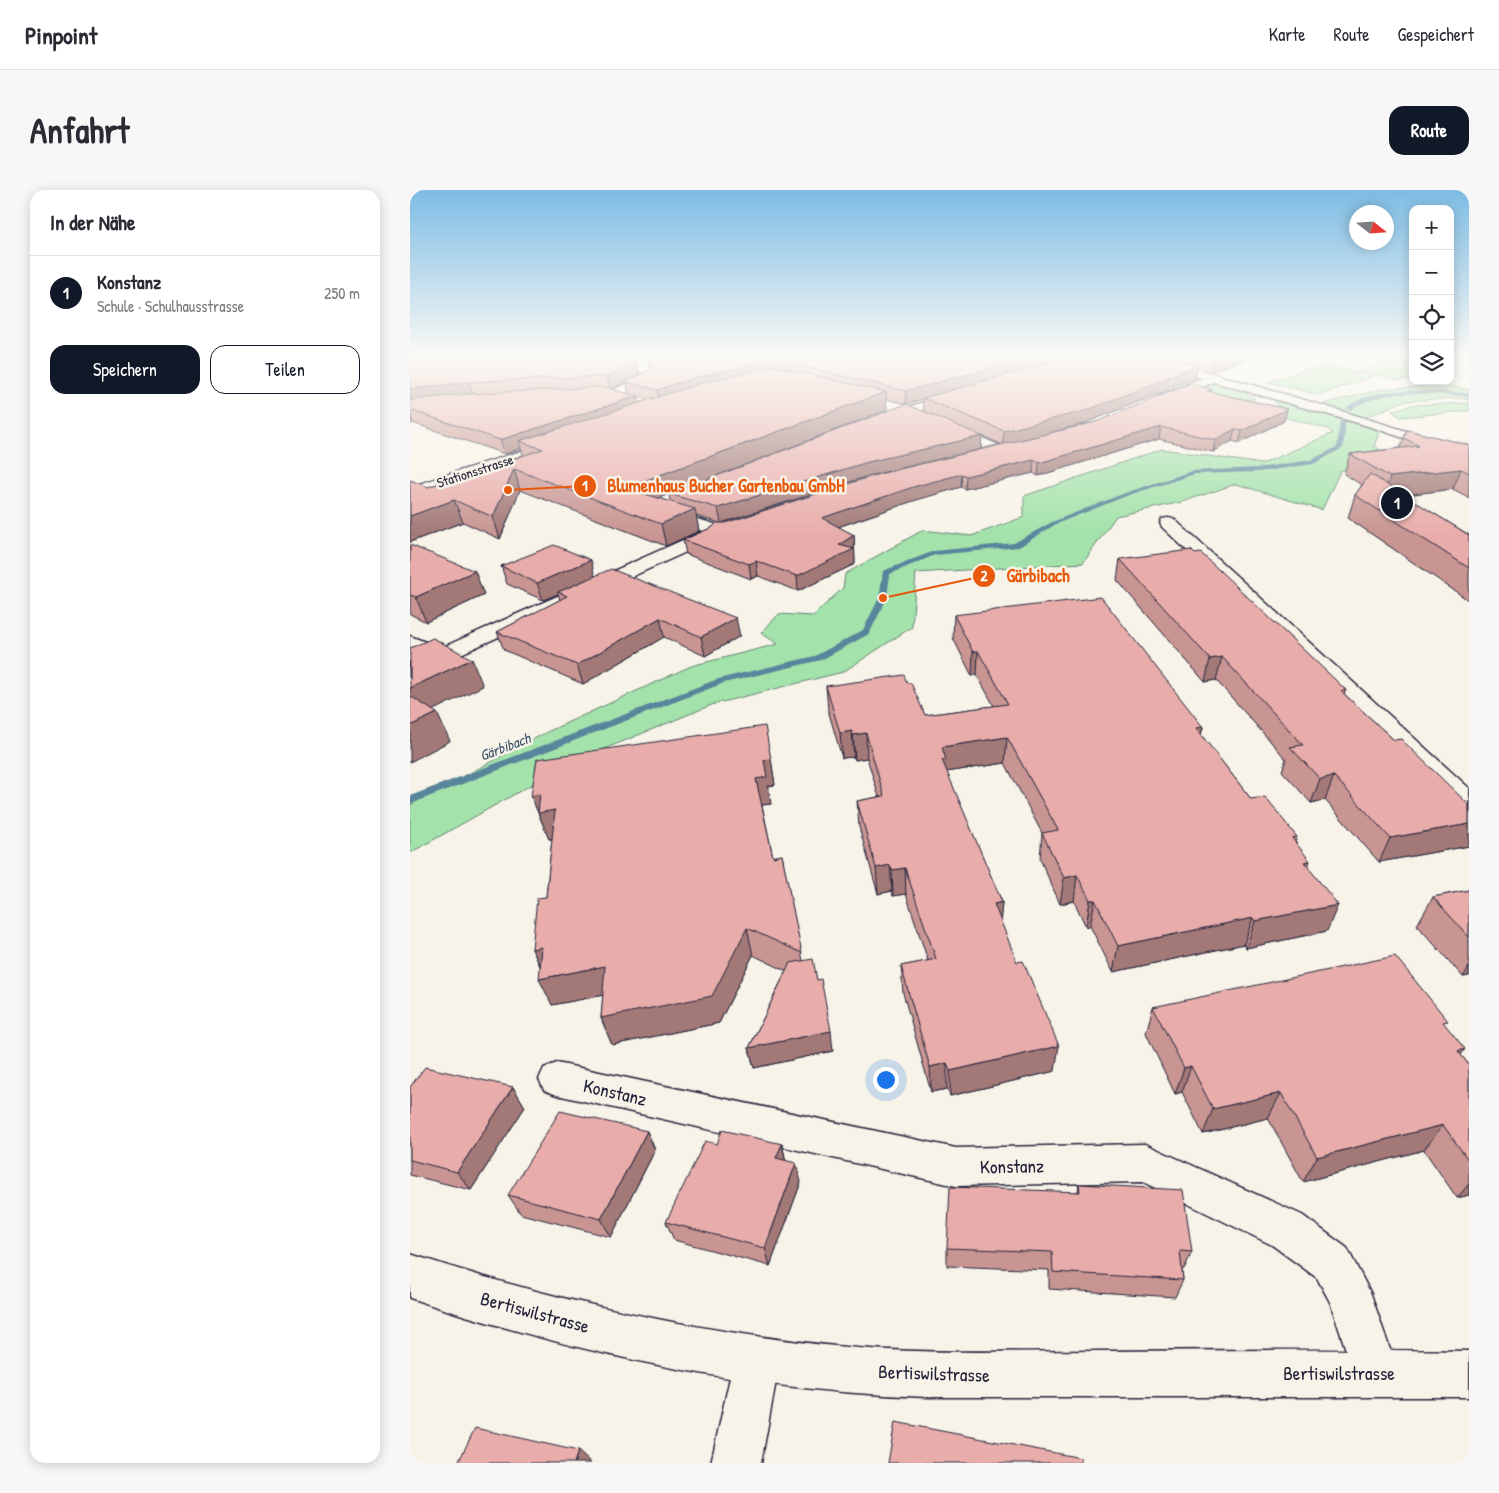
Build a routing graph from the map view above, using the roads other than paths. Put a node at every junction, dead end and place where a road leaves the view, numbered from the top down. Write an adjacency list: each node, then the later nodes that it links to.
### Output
1 (890, 416): 4 (street)
2 (921, 416): 7 (street)
3 (1351, 416): 8 (street)
4 (865, 426)
5 (575, 437): 10 (street, Stationsstrasse)
6 (1020, 448): 7 (street)
7 (1003, 452): 9 (street)
8 (1469, 456)
9 (975, 458)
10 (410, 492)
11 (668, 502): 14 (street)
12 (765, 517): 14 (street)
13 (1168, 523): 18 (street)
14 (715, 533): 16 (street)
15 (410, 642): 16 (street)
16 (440, 656): 17 (street)
17 (410, 670)
18 (1469, 803)
19 (557, 1078): 22 (street, Konstanz)
20 (410, 1276): 21 (street, Bertiswilstrasse)
21 (757, 1359): 22 (street, Bertiswilstrasse); 24 (street)
22 (1375, 1373): 23 (street, Bertiswilstrasse)
23 (1469, 1374)
24 (736, 1463)

